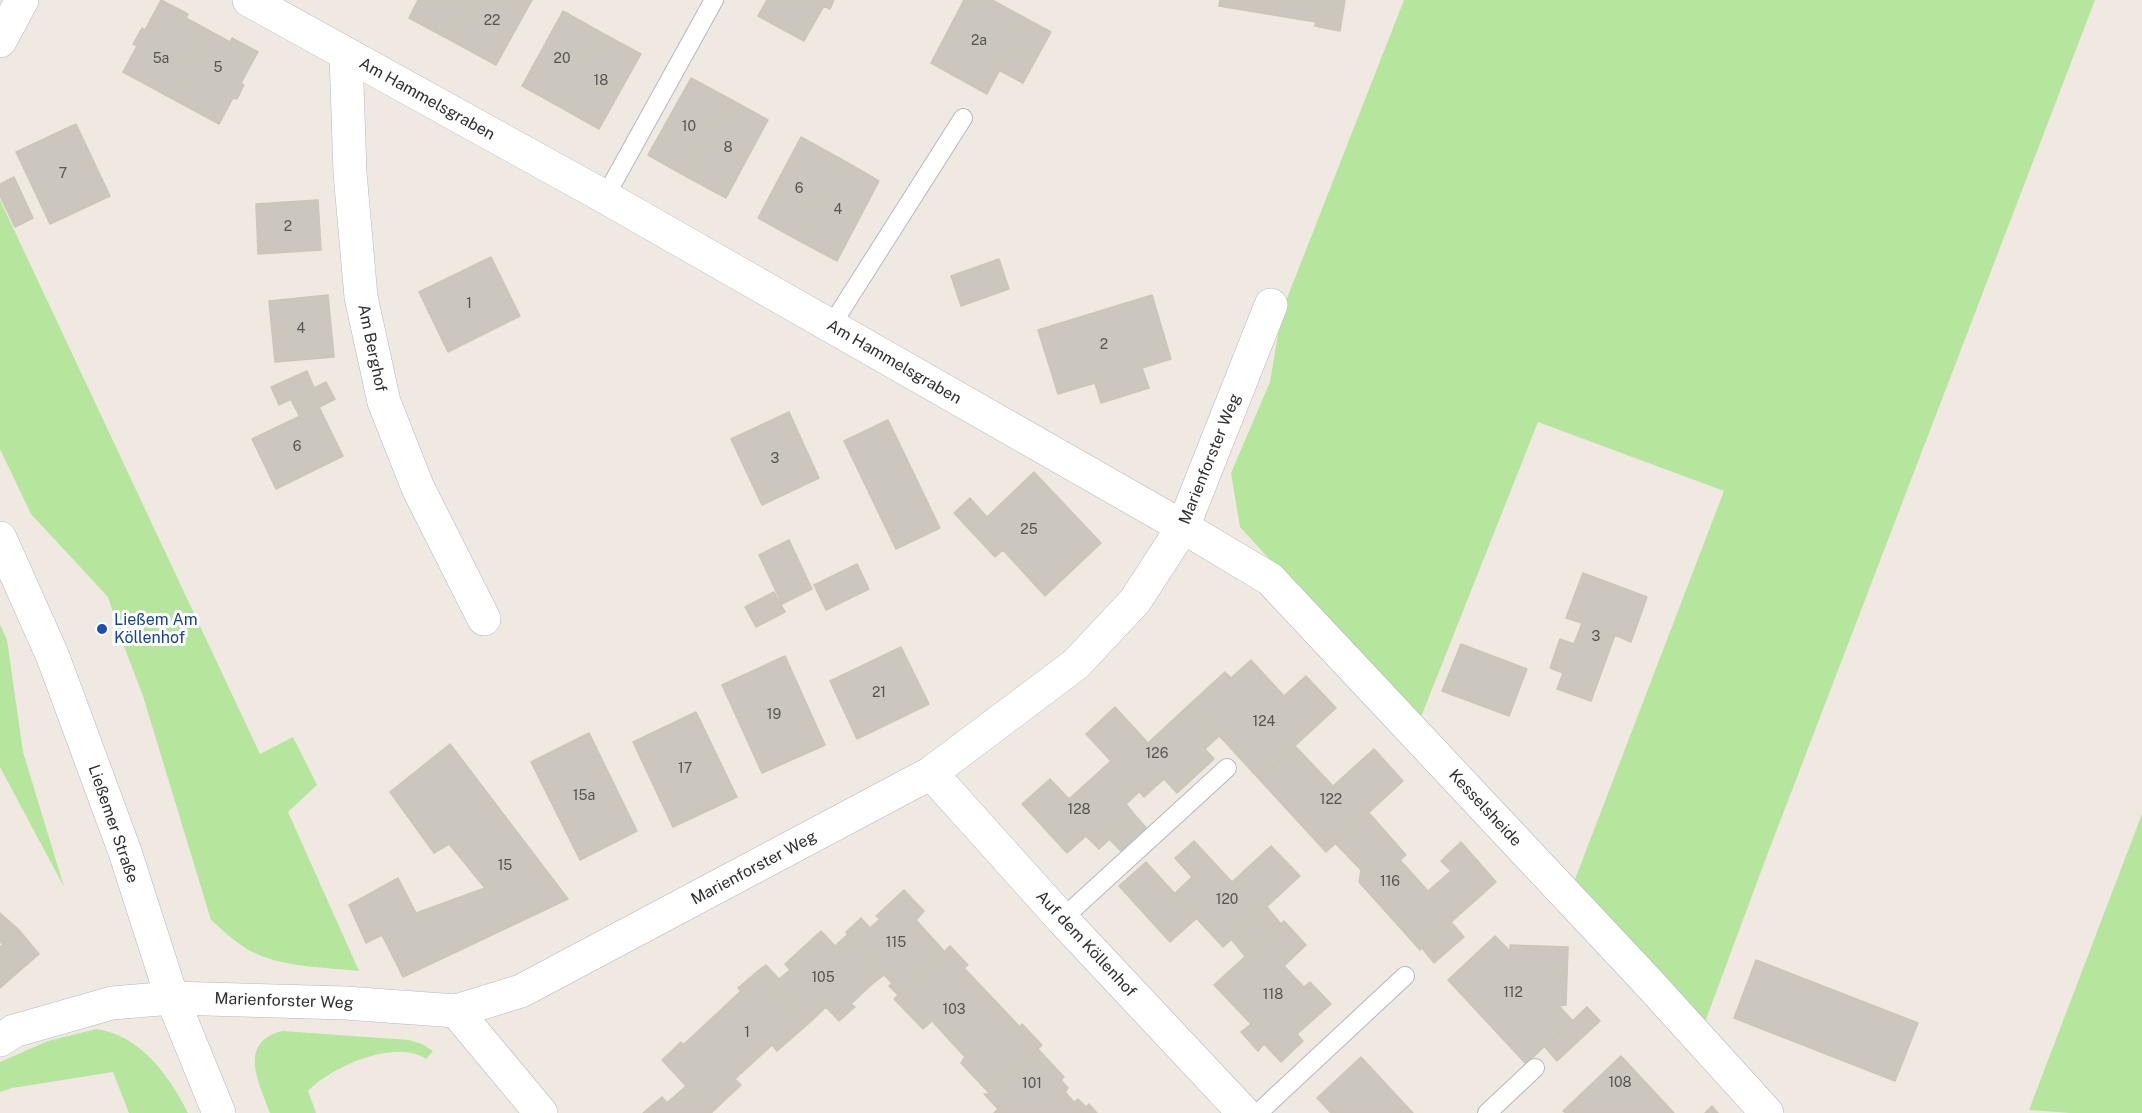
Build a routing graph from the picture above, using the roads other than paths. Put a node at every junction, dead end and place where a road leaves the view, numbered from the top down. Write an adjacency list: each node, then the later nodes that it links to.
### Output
1 (22, 0): 4 (street)
2 (249, 0): 5 (street, Am Hammelsgraben)
3 (714, 0): 7 (lane)
4 (0, 41)
5 (346, 55): 7 (street, Am Hammelsgraben); 12 (street, Am Berghof)
6 (963, 118): 9 (lane)
7 (605, 197): 9 (street, Am Hammelsgraben)
8 (1270, 305): 10 (street, Marienforster Weg)
9 (831, 326): 10 (street, Am Hammelsgraben)
10 (1183, 527): 14 (street, Marienforster Weg); 26 (street, Kesselsheide)
11 (0, 538): 17 (street, Ließemer Straße)
12 (484, 619)
13 (1227, 768): 15 (lane)
14 (931, 773): 15 (street, Auf dem Köllenhof); 18 (street, Marienforster Weg)
15 (1062, 919): 23 (street, Auf dem Köllenhof)
16 (1406, 976): 24 (lane)
17 (172, 998): 18 (street, Marienforster Weg); 19 (street, Marienforster Weg); 21 (street, Ließemer Straße)
18 (456, 1011): 22 (street)
19 (0, 1040)
20 (1535, 1068): 25 (lane)
21 (219, 1113)
22 (541, 1113)
23 (1244, 1113)
24 (1258, 1113)
25 (1487, 1113)
26 (1767, 1113)

